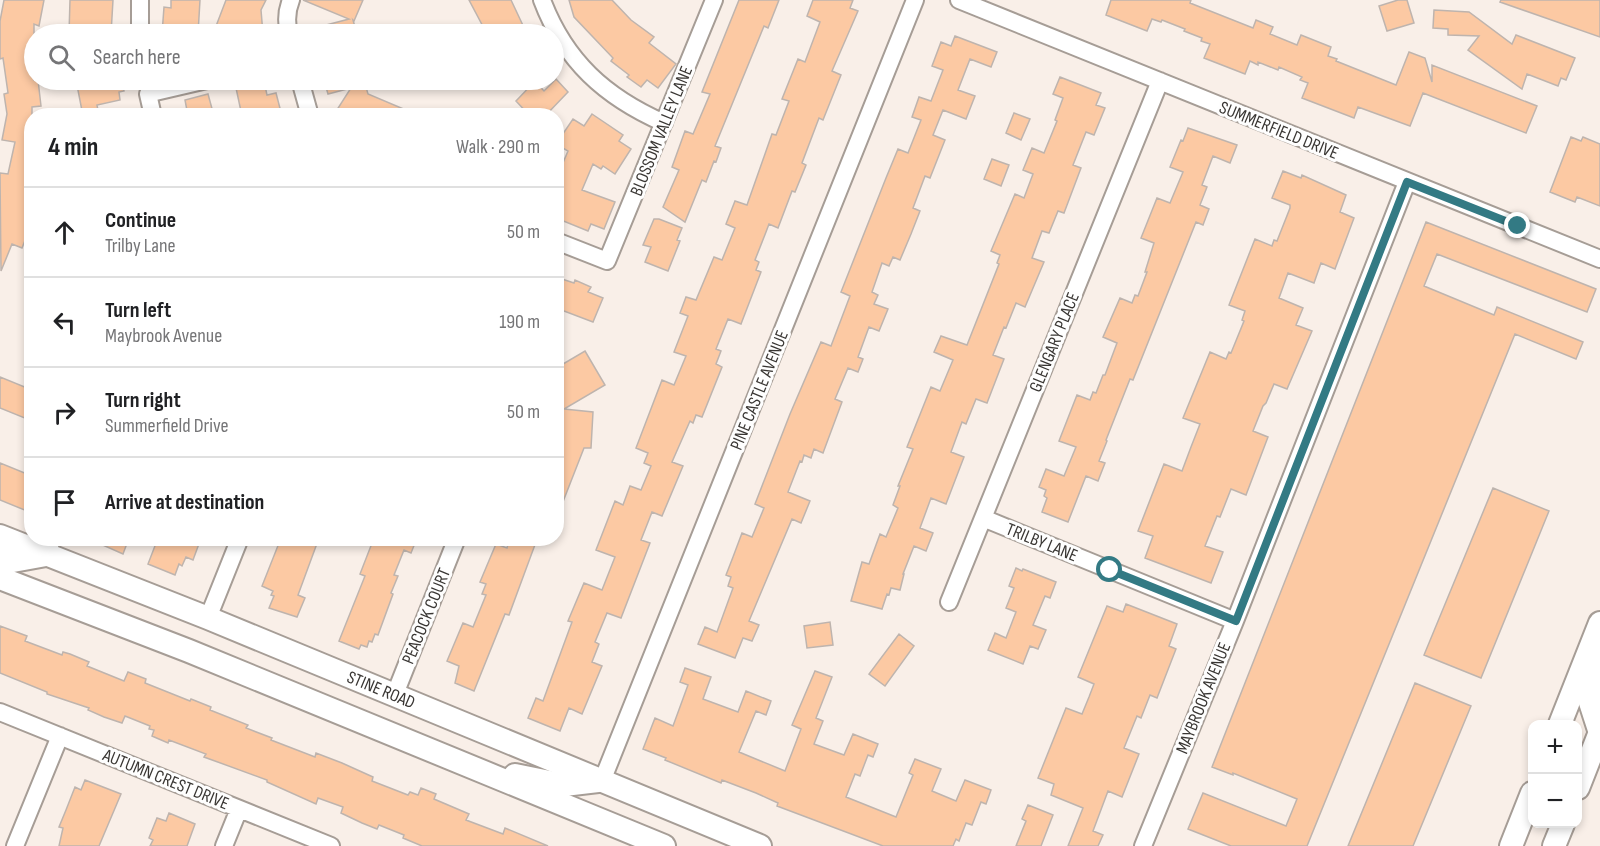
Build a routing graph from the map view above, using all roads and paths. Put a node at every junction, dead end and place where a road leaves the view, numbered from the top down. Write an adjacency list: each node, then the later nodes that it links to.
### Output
1 (140, 0): 7 (street)
2 (291, 0): 8 (street)
3 (542, 0): 9 (street)
4 (714, 0): 16 (street, BLOSSOM VALLEY LANE)
5 (915, 0): 40 (street, PINE CASTLE AVENUE)
6 (958, 0): 11 (street, SUMMERFIELD DRIVE)
7 (140, 24)
8 (287, 24)
9 (552, 24)
10 (564, 45): 16 (street)
11 (1160, 81): 17 (street, SUMMERFIELD DRIVE); 20 (street, GLENGARY PLACE)
12 (149, 90): 14 (street)
13 (303, 90): 15 (street)
14 (151, 108)
15 (308, 108)
16 (664, 123): 18 (street, BLOSSOM VALLEY LANE)
17 (1407, 182): 19 (street, SUMMERFIELD DRIVE); 30 (street, MAYBROOK AVENUE)
18 (564, 244)
19 (1600, 259)
20 (983, 518): 28 (street, GLENGARY PLACE); 30 (street, TRILBY LANE)
21 (0, 536): 22 (main road, STINE ROAD)
22 (24, 541)
23 (237, 546): 29 (street)
24 (454, 546): 33 (street, PEACOCK COURT)
25 (50, 547): 26 (main road); 29 (main road, STINE ROAD)
26 (0, 558)
27 (0, 578): 38 (main road, STINE ROAD)
28 (949, 602)
29 (208, 618): 33 (main road, STINE ROAD)
30 (1236, 621): 50 (street, MAYBROOK AVENUE)
31 (1600, 623): 35 (main road)
32 (1600, 647): 36 (main road)
33 (395, 694): 40 (main road, STINE ROAD)
34 (0, 712): 37 (street, AUTUMN CREST DRIVE)
35 (1562, 720)
36 (1600, 732): 39 (main road)
37 (60, 736): 42 (street, AUTUMN CREST DRIVE); 45 (street)
38 (470, 767): 40 (main road); 48 (main road, STINE ROAD)
39 (1582, 778)
40 (602, 781): 49 (main road, STINE ROAD)
41 (1528, 805): 51 (main road)
42 (239, 809): 46 (street); 47 (street, AUTUMN CREST DRIVE)
43 (1552, 828): 52 (main road)
44 (1561, 828): 53 (main road)
45 (15, 846)
46 (224, 846)
47 (331, 846)
48 (664, 846)
49 (760, 846)
50 (1143, 846)
51 (1511, 846)
52 (1548, 846)
53 (1554, 846)

